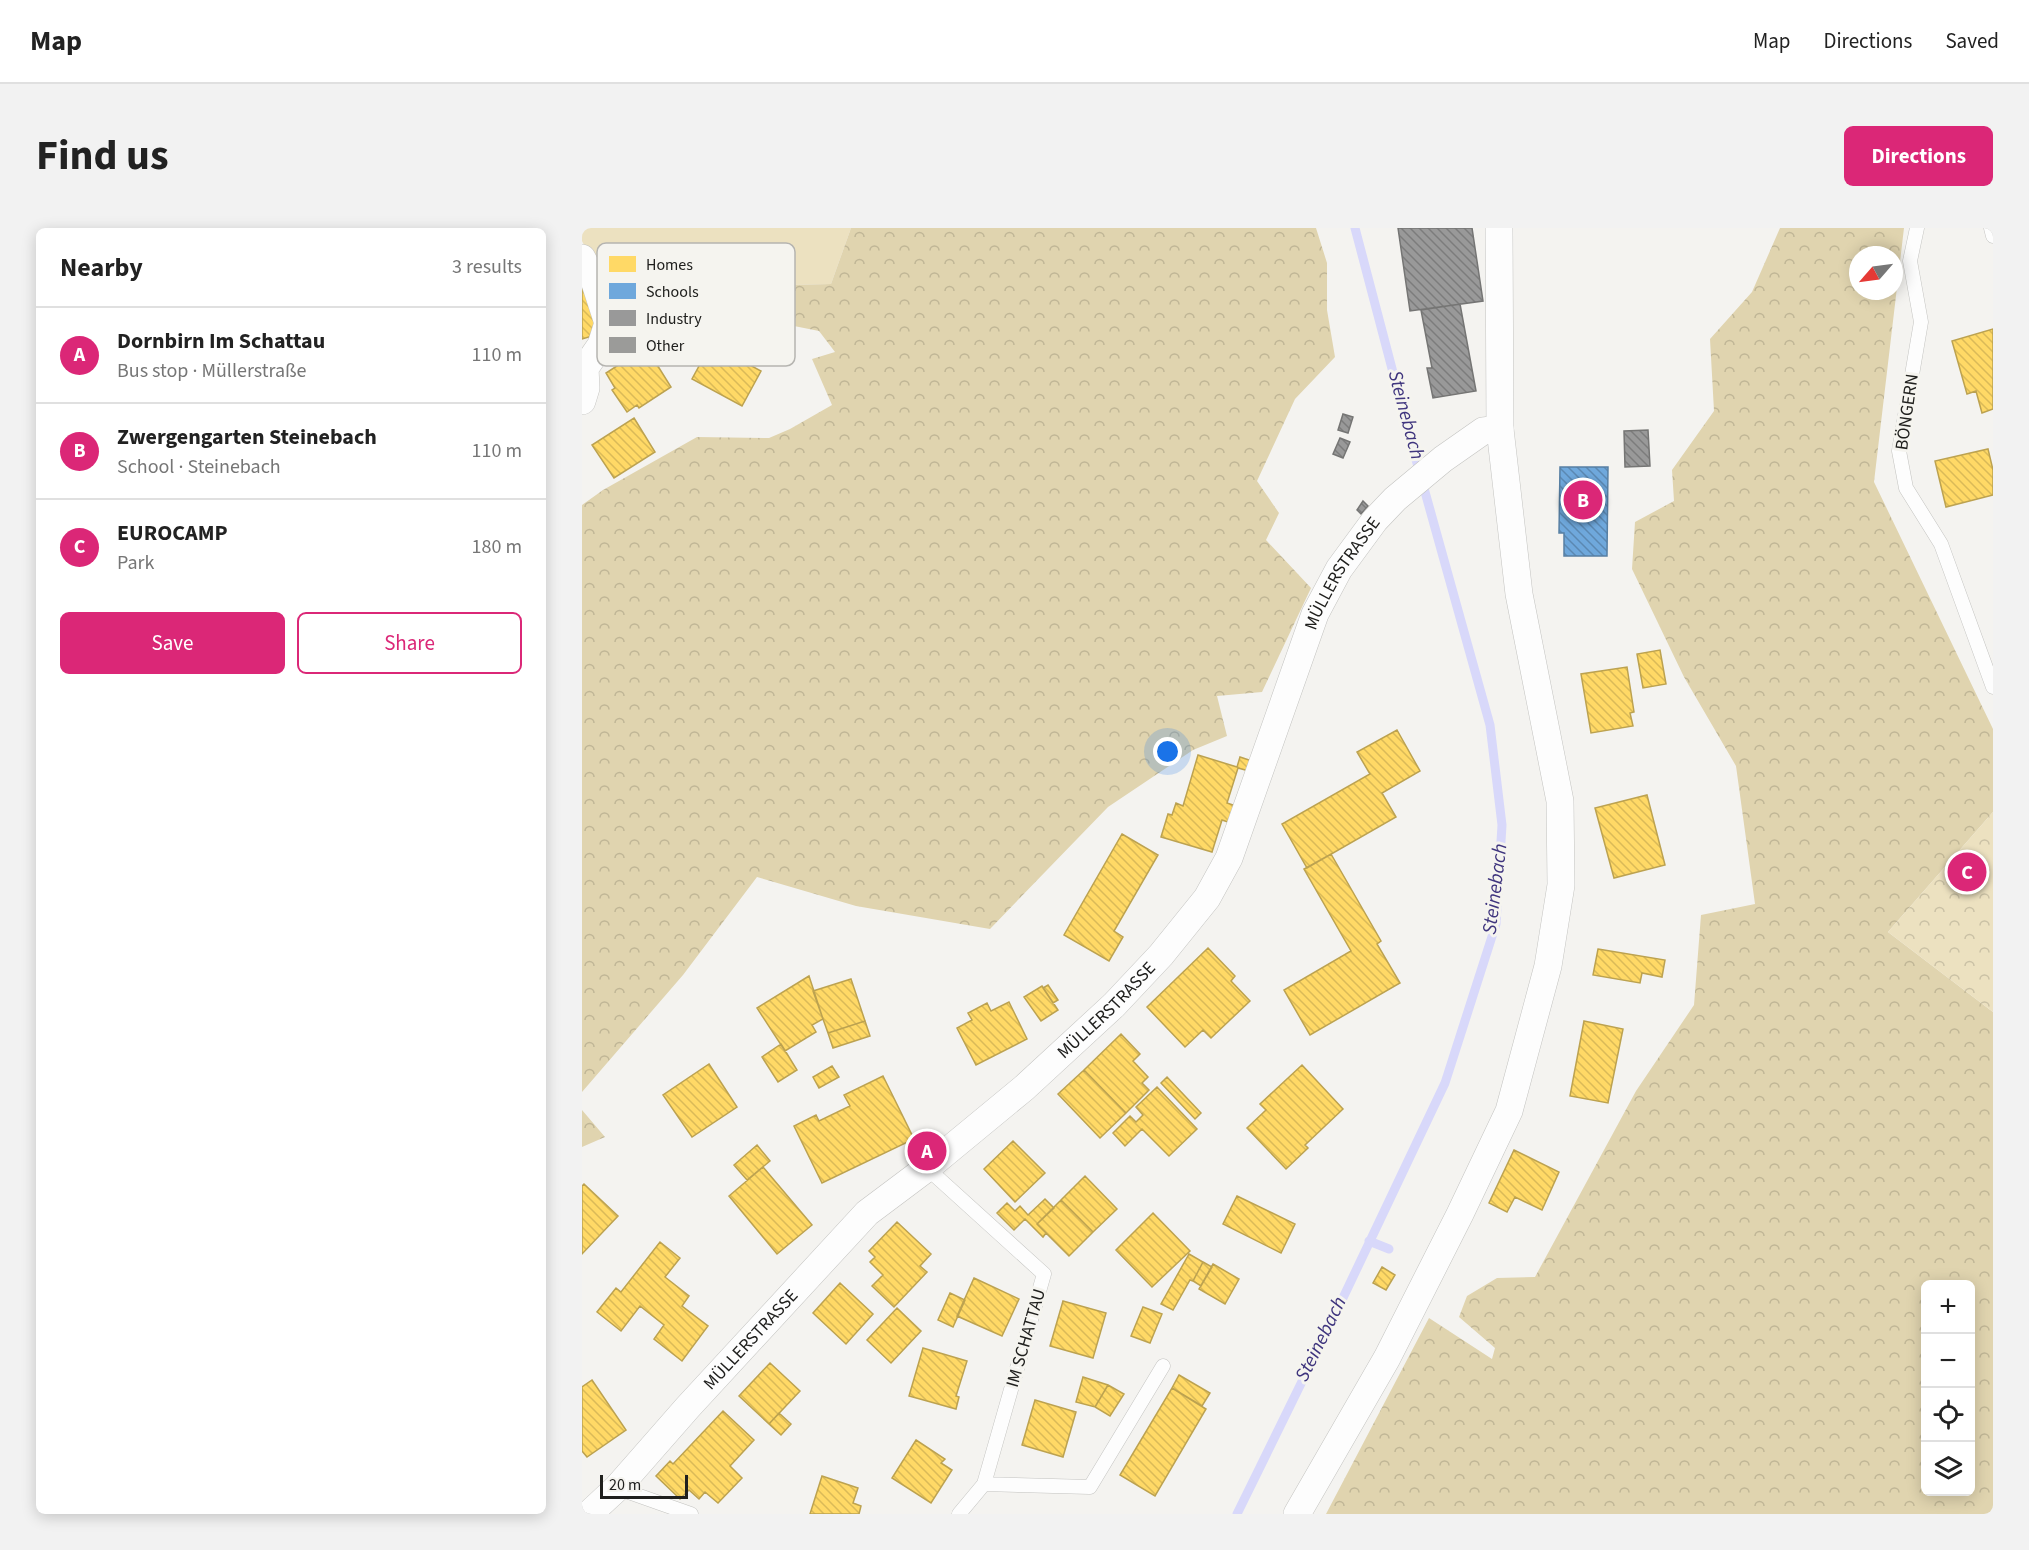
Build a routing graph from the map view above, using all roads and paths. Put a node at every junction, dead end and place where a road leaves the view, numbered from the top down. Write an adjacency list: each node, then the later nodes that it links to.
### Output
1 (1499, 228): 10 (street)
2 (1917, 228): 11 (lane, BÖNGERN)
3 (1991, 228): 4 (lane)
4 (1993, 236)
5 (582, 258): 6 (street)
6 (597, 290)
7 (597, 350): 8 (street)
8 (583, 367): 9 (street)
9 (582, 401)
10 (1500, 429): 12 (street, MÜLLERSTRASSE); 19 (street)
11 (1993, 687)
12 (927, 1168): 14 (lane, IM SCHATTAU); 15 (street, MÜLLERSTRASSE)
13 (1163, 1366): 14 (lane)
14 (984, 1484): 18 (lane, IM SCHATTAU)
15 (617, 1488): 16 (street, MÜLLERSTRASSE); 17 (lane)
16 (589, 1514)
17 (691, 1514)
18 (958, 1514)
19 (1297, 1514)

